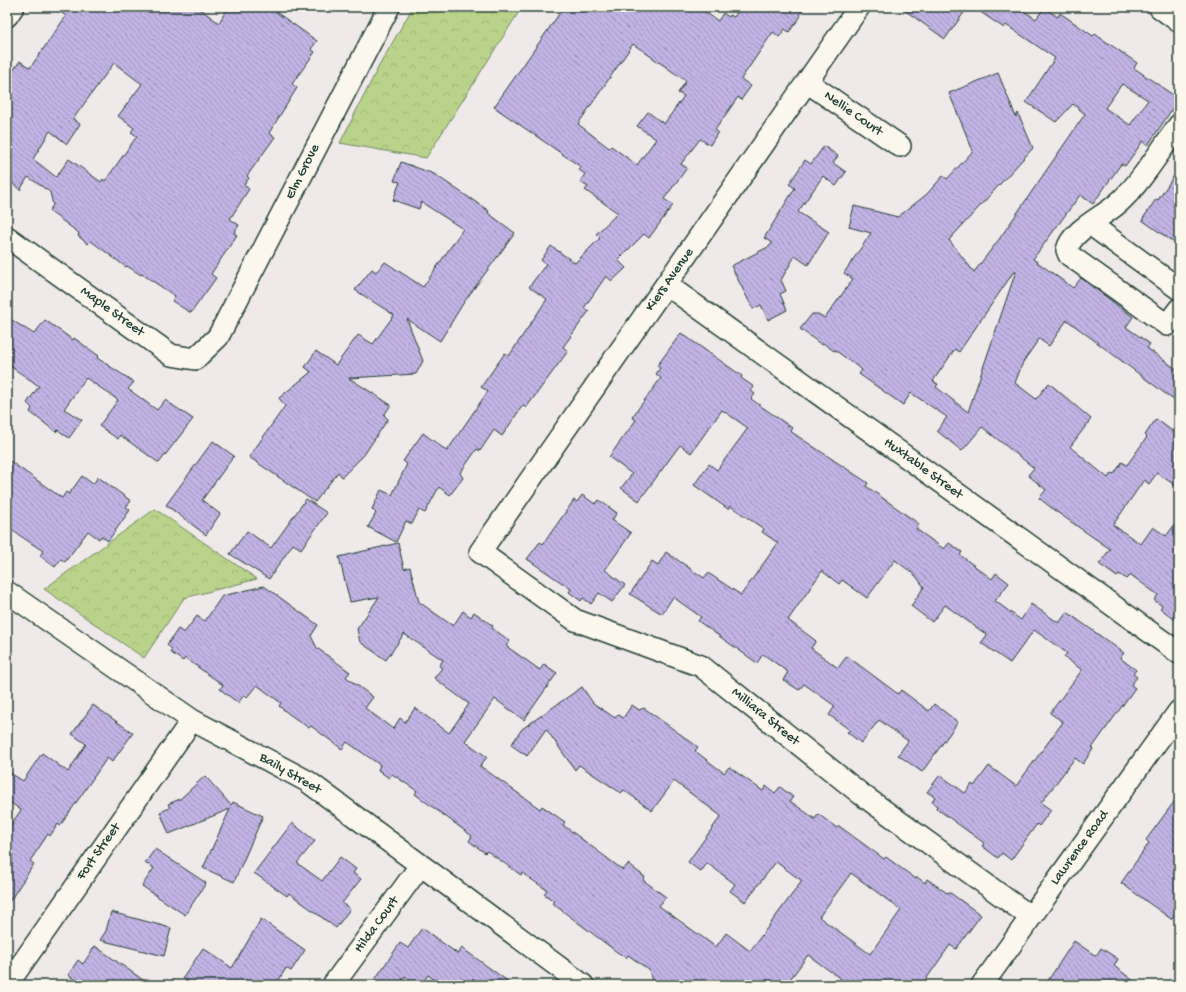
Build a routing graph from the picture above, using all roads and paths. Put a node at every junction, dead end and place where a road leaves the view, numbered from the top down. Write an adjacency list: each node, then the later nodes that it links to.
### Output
1 (13, 7): 5 (street)
2 (389, 7): 15 (street, Elm Grove)
3 (858, 7): 7 (street, Kiers Avenue)
4 (1160, 7): 6 (main road)
5 (7, 16)
6 (1179, 21)
7 (807, 82): 9 (street, Nellie Court); 12 (street, Kiers Avenue)
8 (1179, 124): 10 (street)
9 (900, 146)
10 (1090, 224): 13 (street); 14 (street)
11 (7, 237): 15 (street, Maple Street)
12 (667, 285): 16 (street, Kiers Avenue); 18 (street, Huxtable Street)
13 (1179, 289)
14 (1179, 309)
15 (218, 337)
16 (480, 552): 22 (street, Milliara Street)
17 (7, 592): 20 (street, Baily Street)
18 (1179, 653)
19 (1179, 711): 22 (street, Lawrence Road)
20 (192, 720): 21 (street, Baily Street); 23 (street, Fort Street)
21 (420, 866): 24 (street, Hilda Court); 25 (street, Baily Street)
22 (1030, 917): 26 (street, Lawrence Road)
23 (7, 985)
24 (333, 985)
25 (583, 985)
26 (982, 985)

